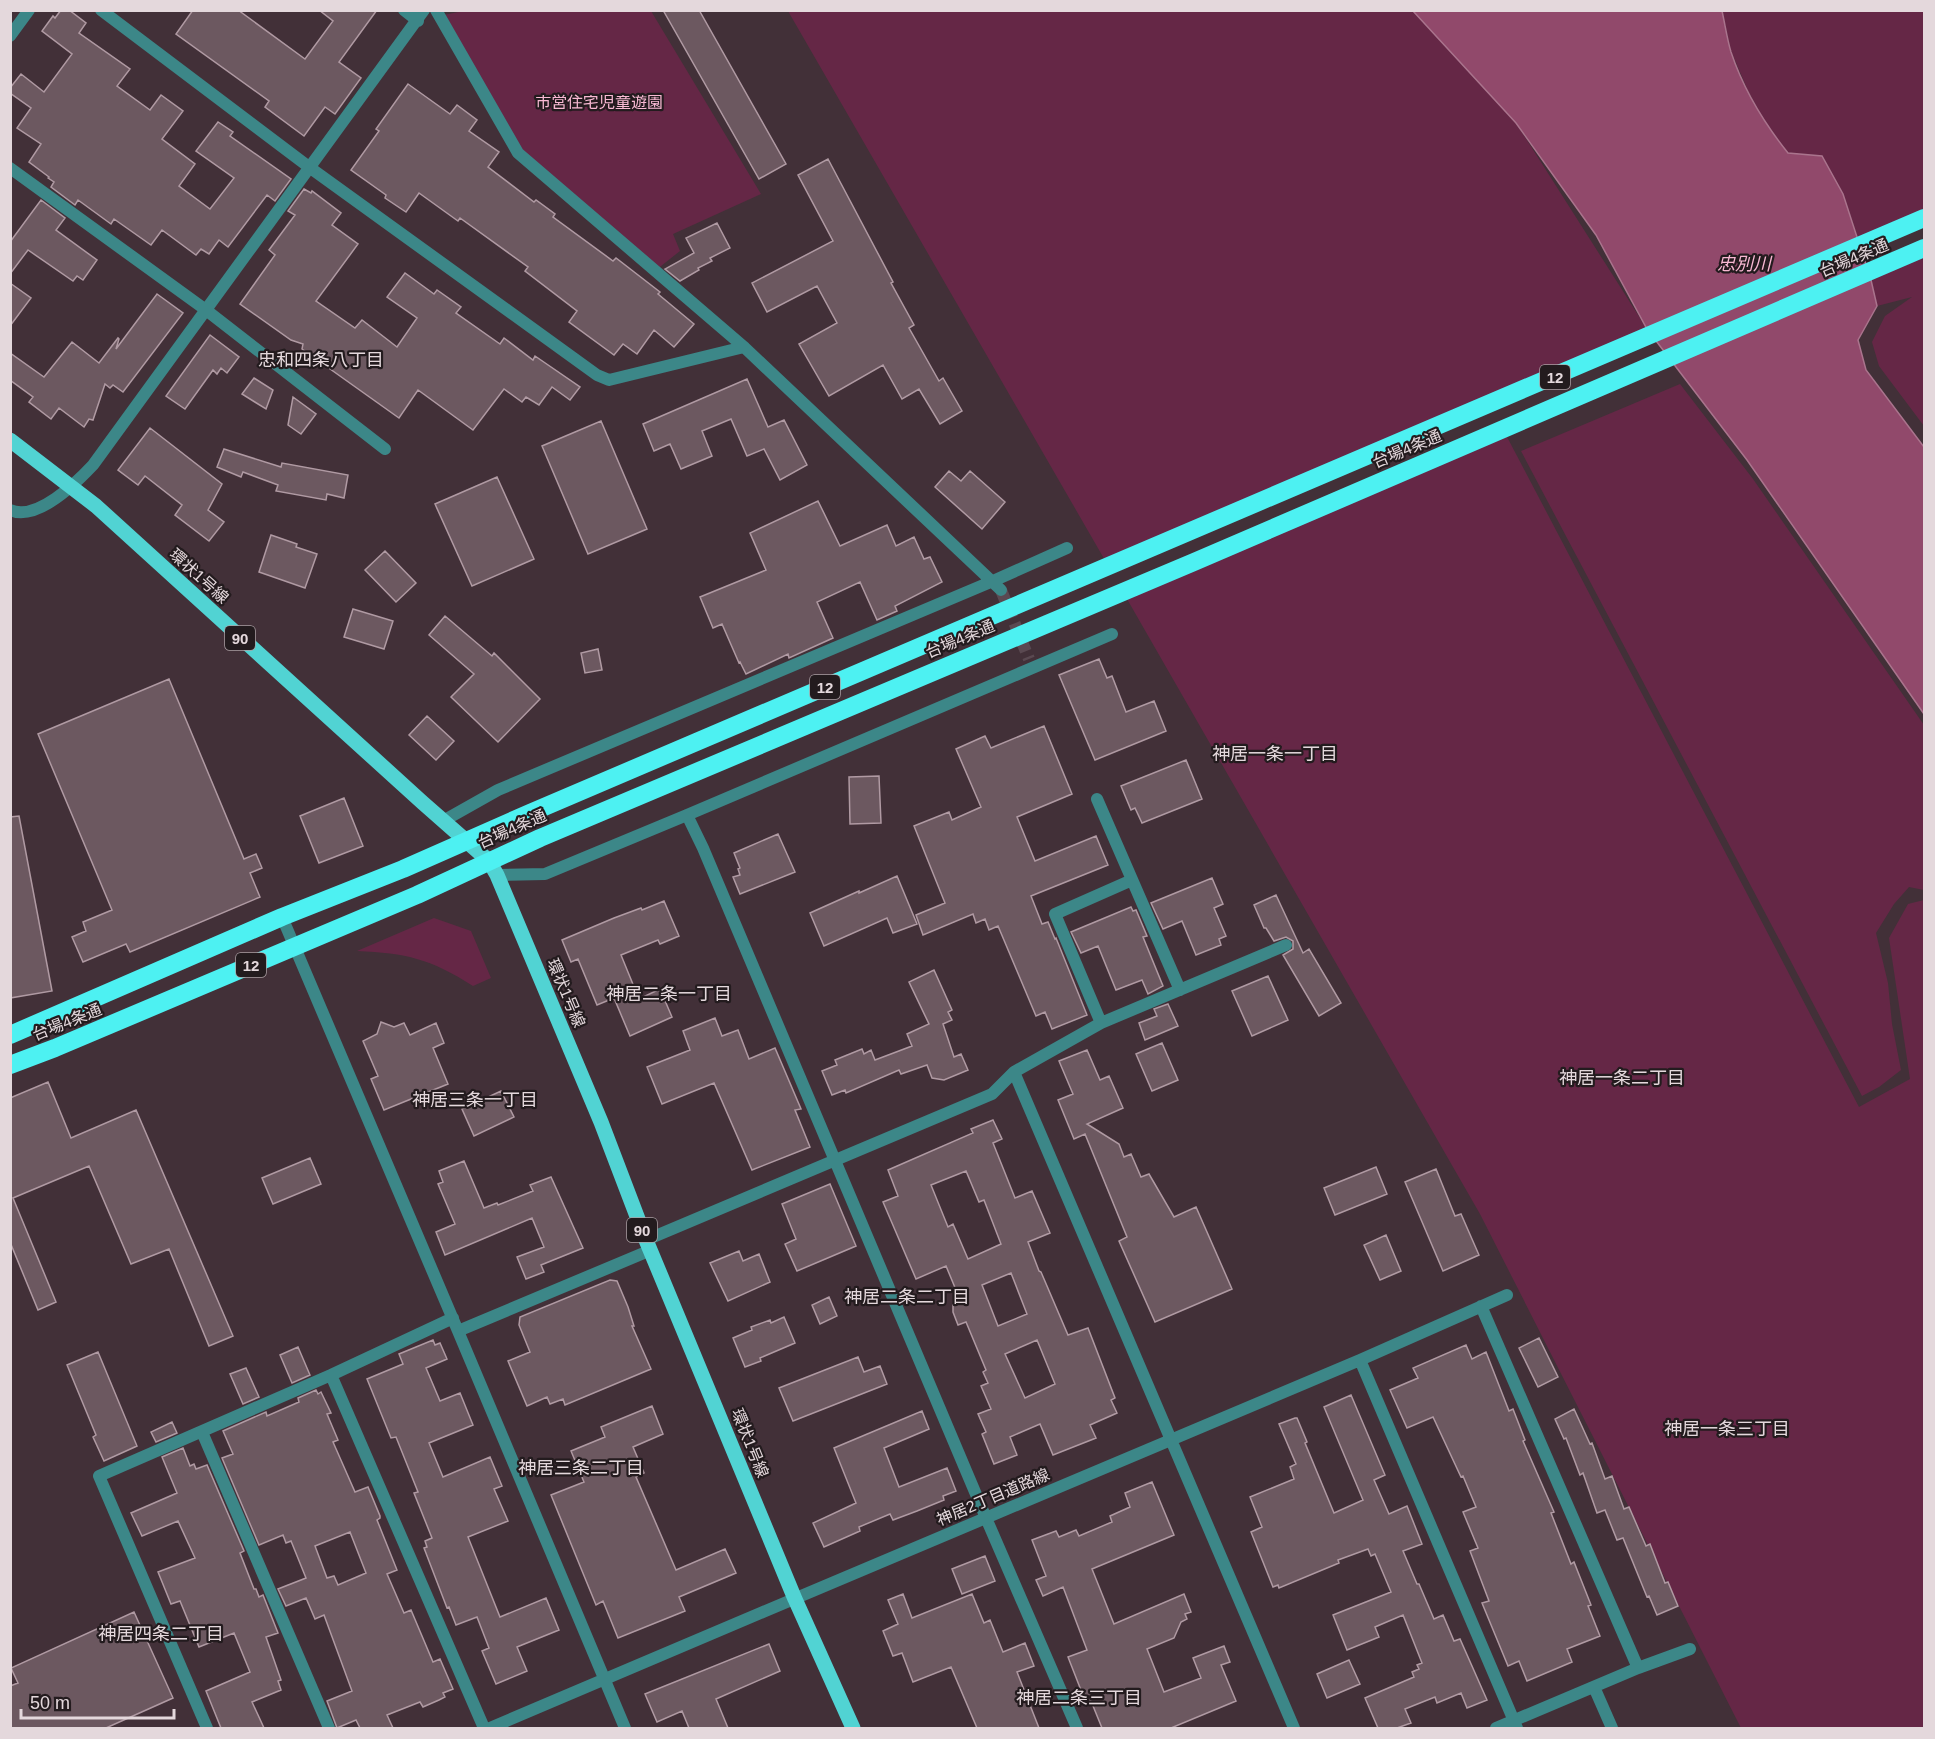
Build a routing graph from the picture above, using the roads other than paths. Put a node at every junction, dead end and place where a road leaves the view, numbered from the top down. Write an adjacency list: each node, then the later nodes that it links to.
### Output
1 (29, 10): 6 (street)
2 (101, 10): 7 (street)
3 (404, 10): 5 (street)
4 (436, 10): 12 (street)
5 (421, 16): 7 (street)
6 (10, 36)
7 (309, 167): 11 (street); 12 (street)
8 (10, 168): 11 (street)
9 (1924, 218): 23 (highway, 台場4条通 / 12)
10 (1924, 248): 24 (highway, 台場4条通 / 12)
11 (206, 310): 14 (street); 15 (street)
12 (744, 347): 18 (street)
13 (10, 440): 15 (main road, 環状1号線 / 90)
14 (385, 448)
15 (71, 487): 16 (street); 22 (main road, 環状1号線 / 90)
16 (10, 510)
17 (1067, 548): 18 (street)
18 (997, 586): 22 (street)
19 (1112, 634): 21 (street)
20 (1097, 799): 25 (street)
21 (687, 815): 24 (street); 34 (street)
22 (443, 821): 23 (main road, 環状1号線 / 90)
23 (466, 840): 24 (main road, 環状1号線 / 90); 26 (highway, 台場4条通 / 12)
24 (493, 868): 28 (highway, 台場4条通 / 12); 35 (main road, 環状1号線 / 90)
25 (1132, 880): 29 (street); 30 (street)
26 (282, 917): 28 (street); 31 (highway, 台場4条通 / 12)
27 (1286, 945): 29 (street)
28 (294, 946): 32 (highway, 台場4条通 / 12); 38 (street)
29 (1180, 990): 30 (street)
30 (1101, 1023): 33 (street)
31 (10, 1035)
32 (10, 1065)
33 (1014, 1072): 34 (street); 43 (street)
34 (834, 1160): 35 (street); 44 (street)
35 (648, 1245): 39 (street); 45 (main road, 環状1号線 / 90)
36 (1507, 1295): 37 (street, 神居2丁目道路線)
37 (1481, 1306): 40 (street, 神居2丁目道路線); 47 (street)
38 (453, 1318): 39 (street); 41 (street)
39 (458, 1331): 48 (street)
40 (1360, 1360): 43 (street, 神居2丁目道路線); 50 (street)
41 (331, 1375): 42 (street); 53 (street)
42 (202, 1432): 51 (street); 52 (street)
43 (1170, 1440): 44 (street, 神居2丁目道路線); 58 (street)
44 (986, 1518): 45 (street, 神居2丁目道路線); 57 (street)
45 (795, 1599): 48 (street, 神居2丁目道路線); 56 (main road, 環状1号線 / 90)
46 (1690, 1648): 47 (street)
47 (1638, 1668): 49 (street)
48 (604, 1680): 54 (street, 神居2丁目道路線); 55 (street)
49 (1594, 1687): 50 (street); 60 (street)
50 (1515, 1725): 59 (street)
51 (207, 1728)
52 (329, 1728)
53 (484, 1728)
54 (490, 1728)
55 (625, 1728)
56 (853, 1728)
57 (1077, 1728)
58 (1294, 1728)
59 (1496, 1728)
60 (1612, 1728)

